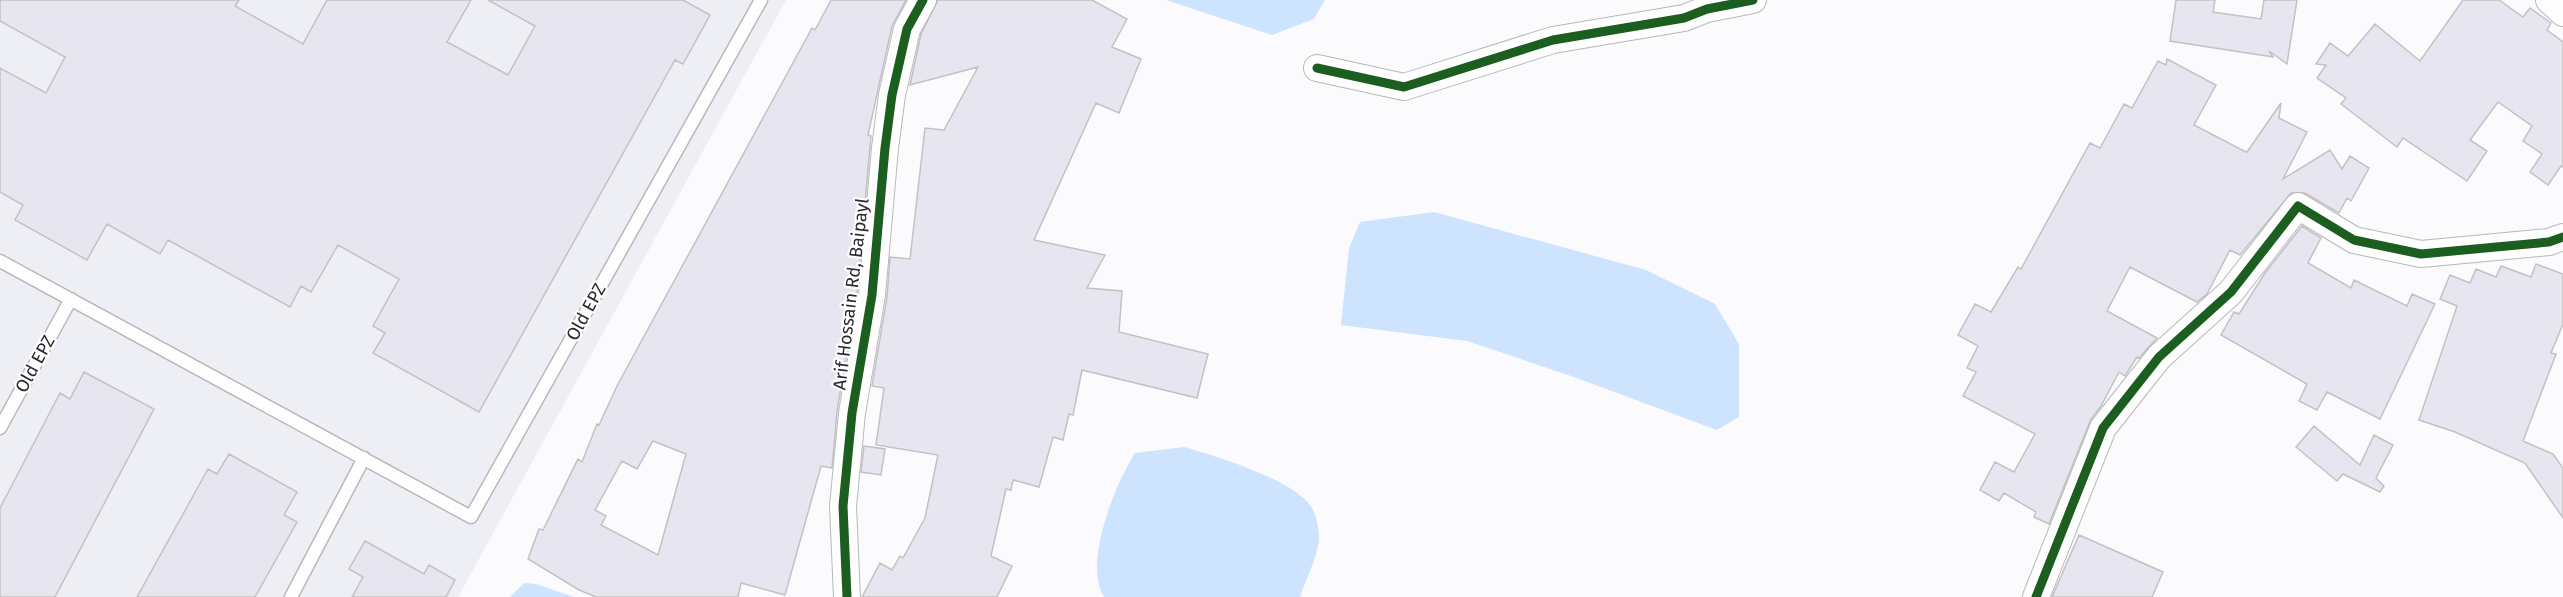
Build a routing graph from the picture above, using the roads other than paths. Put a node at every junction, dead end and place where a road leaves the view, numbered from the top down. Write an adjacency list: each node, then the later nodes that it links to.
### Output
1 (761, 0): 11 (lane, Old EPZ)
2 (923, 0): 13 (street, Arif Hossain Rd, Baipayl)
3 (1754, 0): 6 (street)
4 (2549, 0): 5 (street)
5 (2563, 13)
6 (1317, 68)
7 (2563, 237): 14 (street)
8 (0, 261): 9 (lane, Old EPZ)
9 (71, 299): 10 (lane, Old EPZ); 11 (lane, Old EPZ)
10 (0, 428)
11 (364, 458): 12 (lane)
12 (291, 597)
13 (847, 597)
14 (2036, 597)

